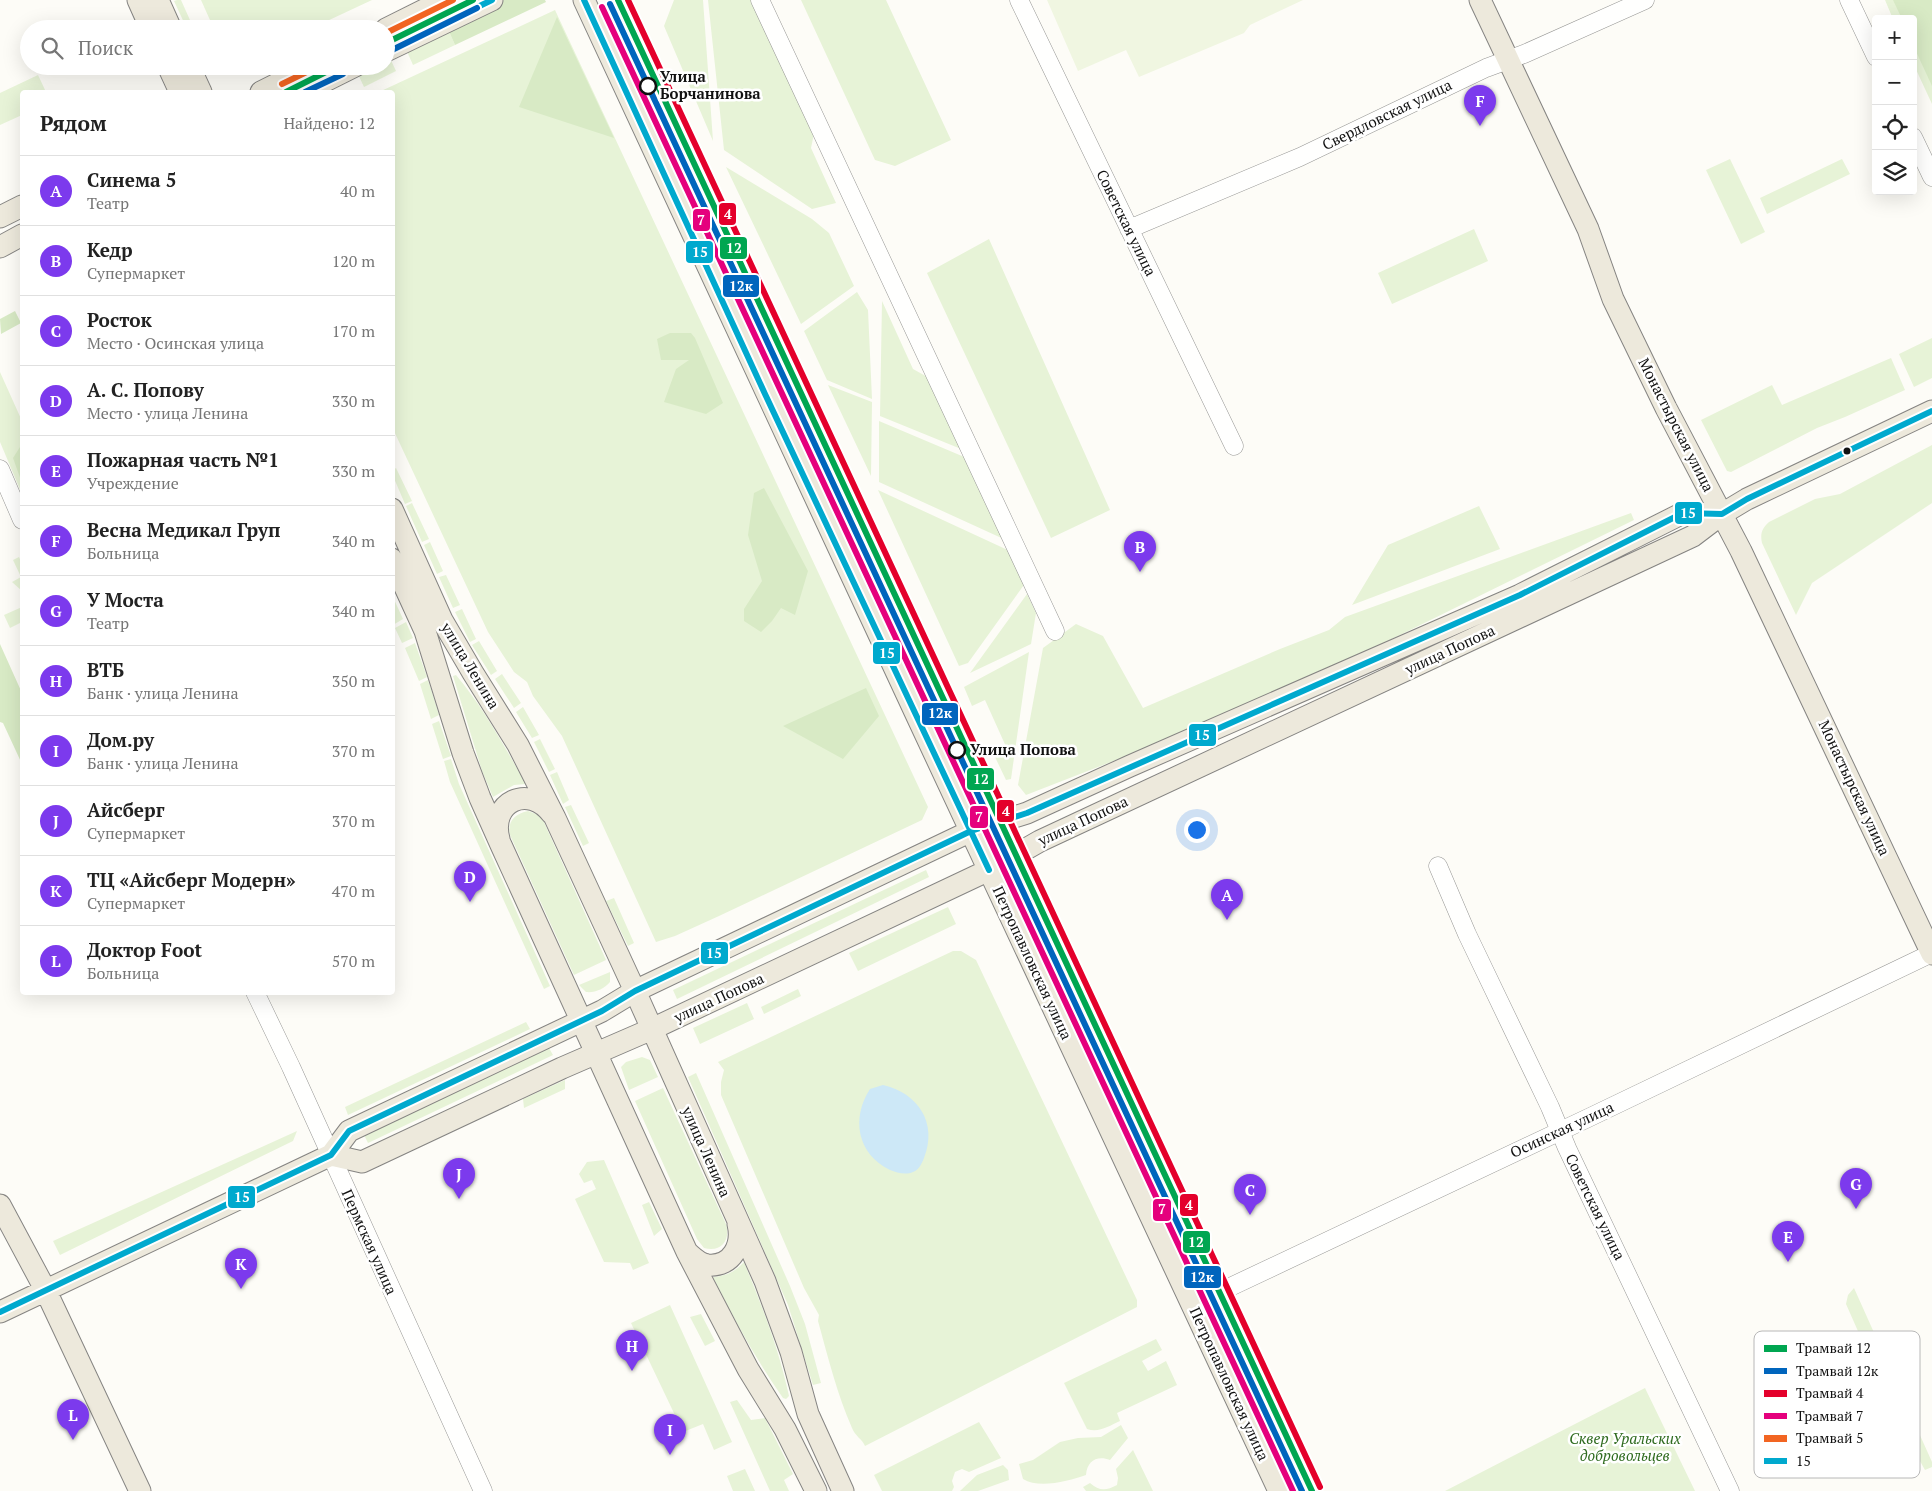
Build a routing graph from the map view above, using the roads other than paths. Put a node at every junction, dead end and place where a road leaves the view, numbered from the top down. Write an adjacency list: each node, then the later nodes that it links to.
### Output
1 (138, 0): 11 (main road)
2 (158, 0): 12 (main road)
3 (444, 0): 13 (main road)
4 (492, 0): 14 (main road)
5 (584, 0): 41 (main road, Петропавловская улица)
6 (760, 0): 39 (street)
7 (1019, 0): 29 (street, Советская улица)
8 (1480, 0): 16 (main road, Монастырская улица)
9 (1645, 0): 16 (street, Свердловская улица)
10 (1849, 0): 15 (street)
11 (147, 20)
12 (167, 20)
13 (395, 24)
14 (395, 47)
15 (1872, 49)
16 (1508, 60): 29 (street, Свердловская улица); 35 (main road, Монастырская улица)
17 (172, 75): 21 (main road)
18 (193, 75): 22 (main road)
19 (295, 75): 23 (main road)
20 (337, 75): 24 (main road)
21 (179, 90)
22 (200, 90)
23 (265, 90)
24 (307, 90)
25 (1917, 145): 26 (street)
26 (1932, 177)
27 (20, 207): 28 (main road)
28 (0, 217)
29 (1129, 230): 33 (street, Советская улица)
30 (20, 236): 31 (main road)
31 (0, 247)
32 (1932, 411): 35 (main road, улица Попова)
33 (1234, 446)
34 (0, 469): 36 (street)
35 (1722, 514): 41 (main road, улица Попова); 44 (main road, улица Попова); 45 (main road, Монастырская улица)
36 (20, 515)
37 (395, 516): 40 (main road, улица Ленина)
38 (395, 566): 42 (main road, улица Ленина)
39 (1055, 631)
40 (555, 818): 42 (main road, улица Ленина); 46 (main road, улица Ленина)
41 (971, 831): 44 (main road, Петропавловская улица); 46 (main road, улица Попова)
42 (501, 845): 48 (main road, улица Ленина)
43 (1438, 866): 51 (street, Советская улица)
44 (989, 870): 49 (main road, улица Попова); 57 (main road, Петропавловская улица)
45 (1932, 953): 51 (street, Осинская улица)
46 (635, 991): 48 (main road, улица Попова); 49 (main road, улица Ленина)
47 (256, 995): 52 (street, Пермская улица)
48 (581, 1020): 50 (main road, улица Ленина); 52 (main road, улица Попова)
49 (652, 1030): 50 (main road, улица Попова); 54 (main road, улица Ленина)
50 (597, 1053): 52 (main road, улица Попова); 55 (main road, улица Ленина)
51 (1560, 1131): 57 (street, Осинская улица); 64 (street, Советская улица)
52 (331, 1155): 56 (main road, улица Попова); 60 (street, Пермская улица)
53 (0, 1205): 56 (main road)
54 (738, 1224): 55 (main road); 62 (main road, улица Ленина)
55 (687, 1252): 61 (main road, улица Ленина)
56 (45, 1289): 58 (main road, улица Попова); 59 (main road)
57 (1192, 1305): 63 (main road, Петропавловская улица)
58 (0, 1312)
59 (140, 1491)
60 (483, 1491)
61 (816, 1491)
62 (843, 1491)
63 (1278, 1491)
64 (1730, 1491)

